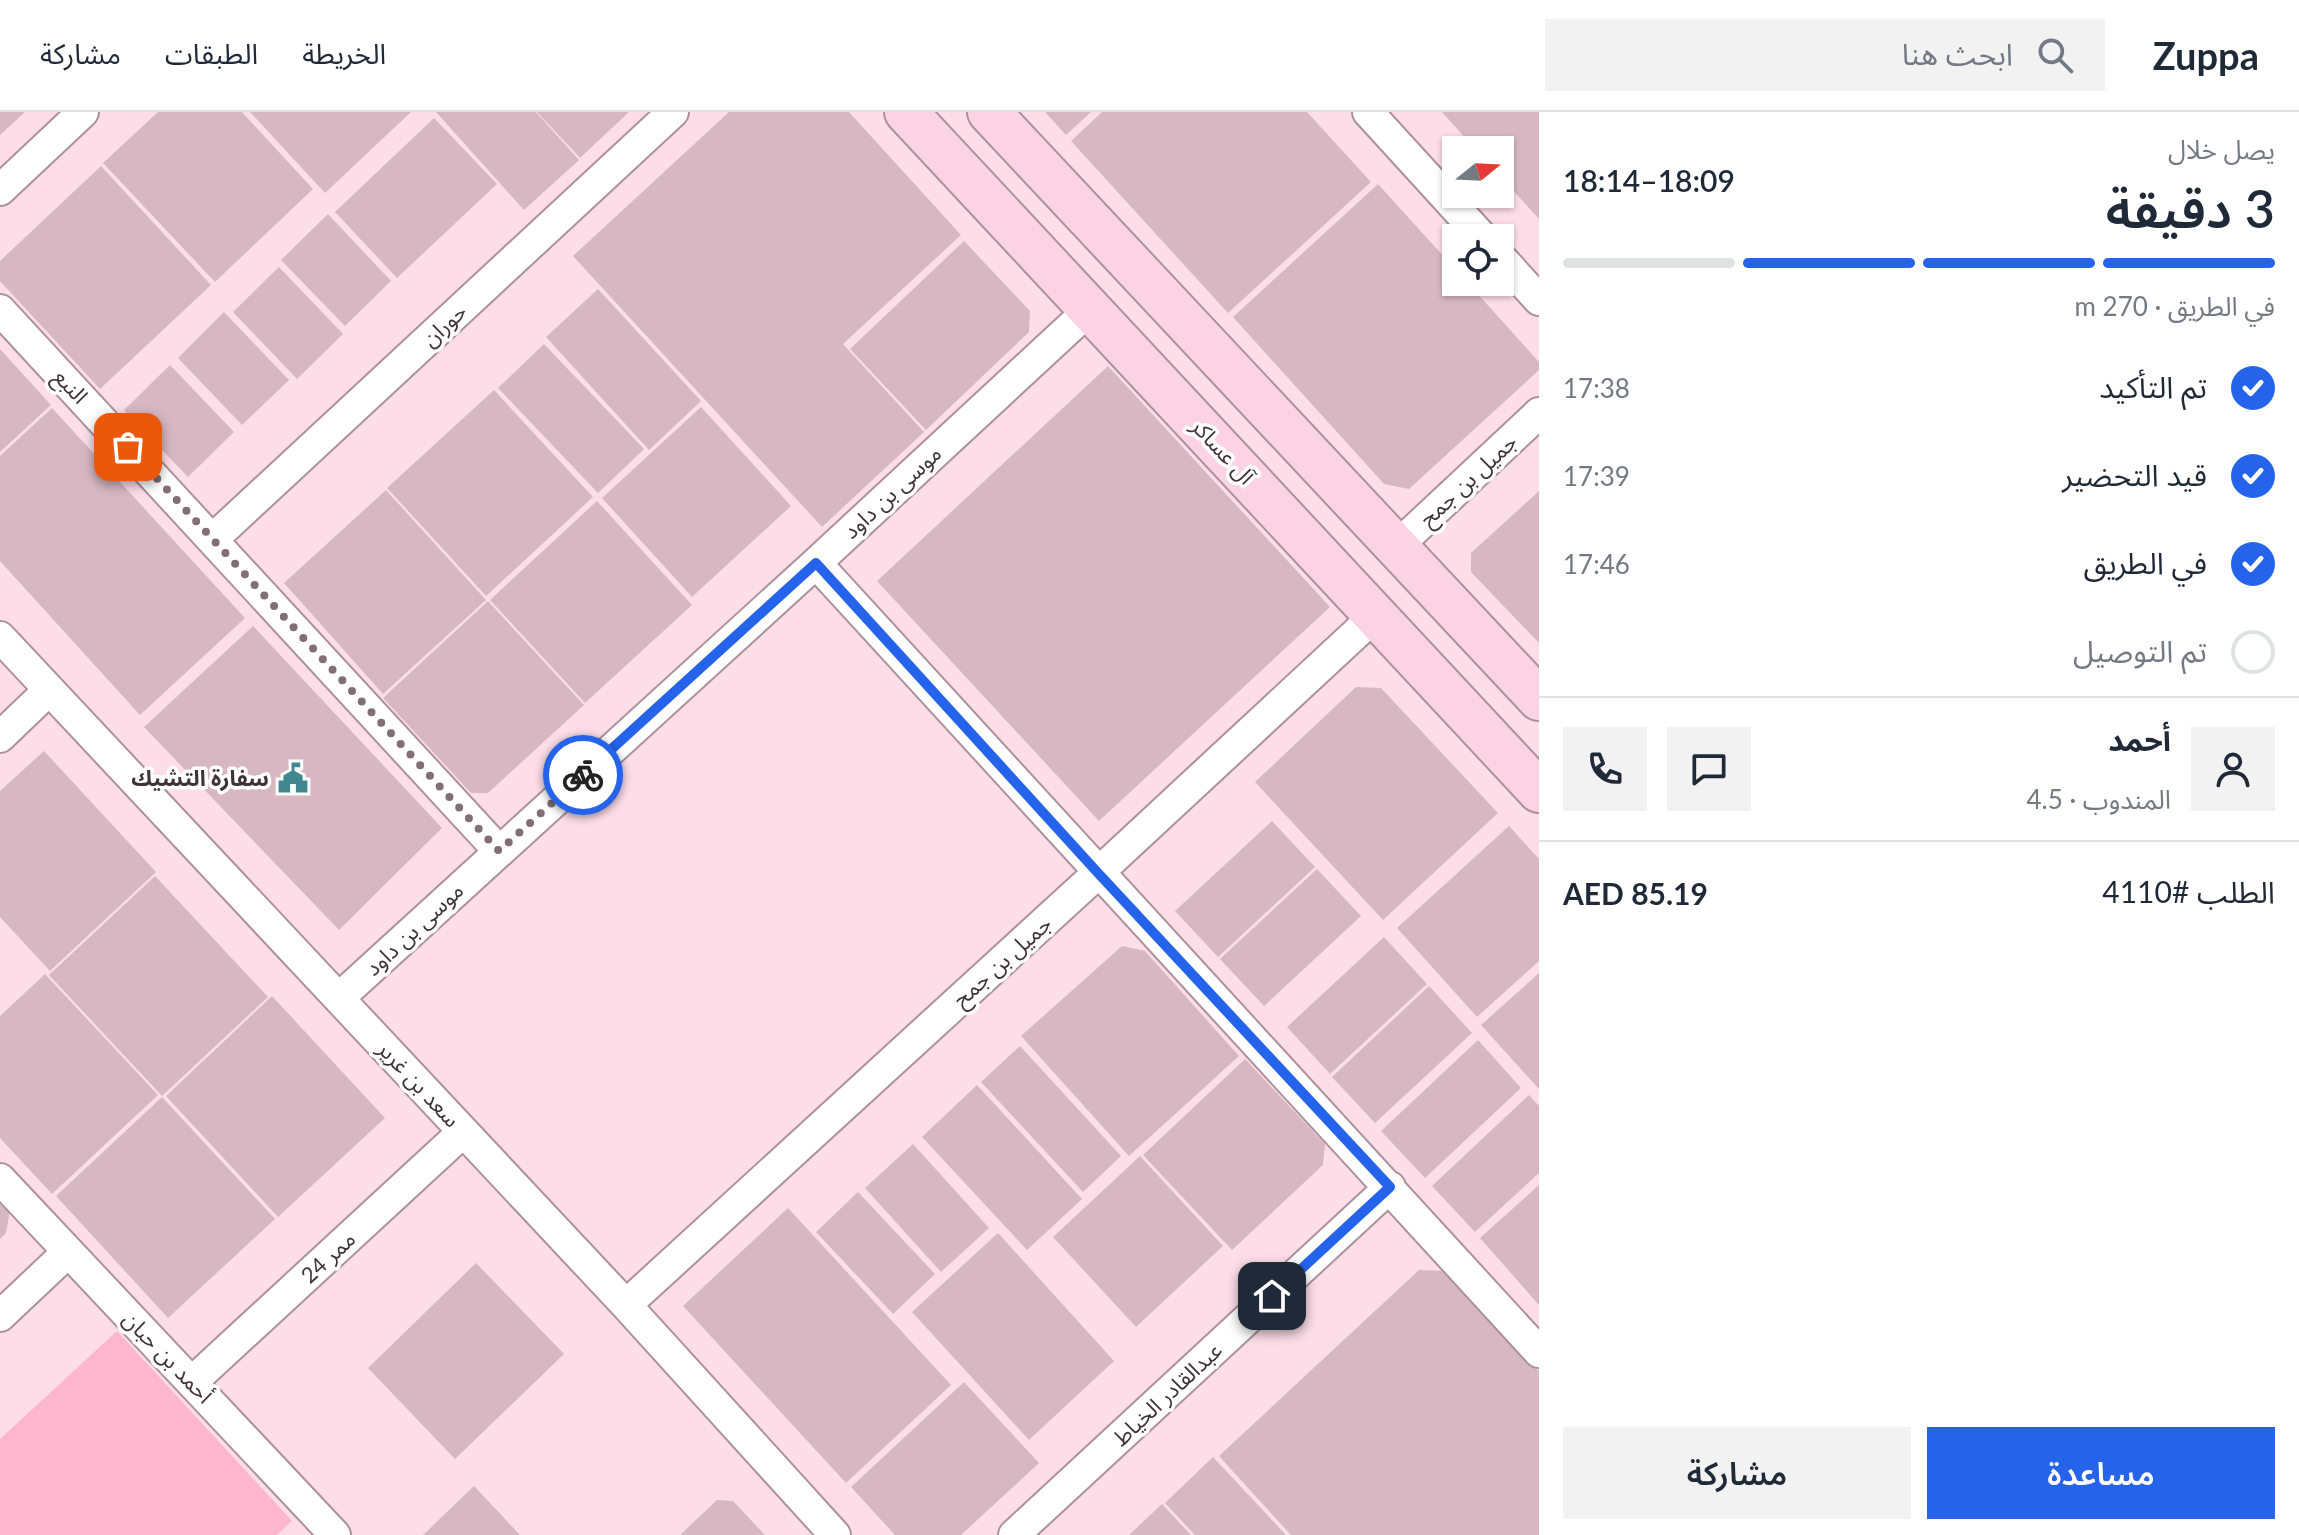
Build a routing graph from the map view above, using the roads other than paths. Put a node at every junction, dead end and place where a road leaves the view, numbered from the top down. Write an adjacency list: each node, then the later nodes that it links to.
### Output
1 (83, 112): 6 (street)
2 (673, 112): 13 (street, حوران)
3 (906, 112): 11 (street, آل عساكر)
4 (989, 112): 14 (street)
5 (1368, 112): 7 (street)
6 (0, 190)
7 (1470, 224)
8 (1514, 272): 9 (street)
9 (1539, 300)
10 (0, 310): 13 (street, النبع)
11 (1089, 310): 15 (street, موسى بن داود); 16 (street, آل عساكر)
12 (1539, 413): 14 (street, جميل بن جمح)
13 (214, 538): 22 (street, النبع)
14 (1396, 547): 19 (street)
15 (816, 563): 22 (street, موسى بن داود); 23 (street)
16 (1377, 614): 21 (street, آل عساكر); 23 (street, جميل بن جمح)
17 (0, 637): 18 (street, سعد بن غرير)
18 (48, 691): 20 (street); 24 (street, سعد بن غرير)
19 (1539, 699)
20 (0, 737)
21 (1539, 791)
22 (499, 851): 24 (street, موسى بن داود)
23 (1098, 873): 27 (street); 29 (street, جميل بن جمح)
24 (339, 998): 25 (street, سعد بن غرير)
25 (463, 1132): 29 (street, سعد بن غرير); 32 (street, ممر 24)
26 (0, 1179): 28 (street, أحمد بن حبان)
27 (1390, 1187): 31 (street); 35 (street, عبدالقادر الخياط)
28 (68, 1252): 30 (street); 32 (street, أحمد بن حبان)
29 (626, 1305): 34 (street, سعد بن غرير)
30 (0, 1316)
31 (1539, 1352)
32 (192, 1382): 33 (street, أحمد بن حبان)
33 (335, 1535)
34 (835, 1535)
35 (1014, 1535)

